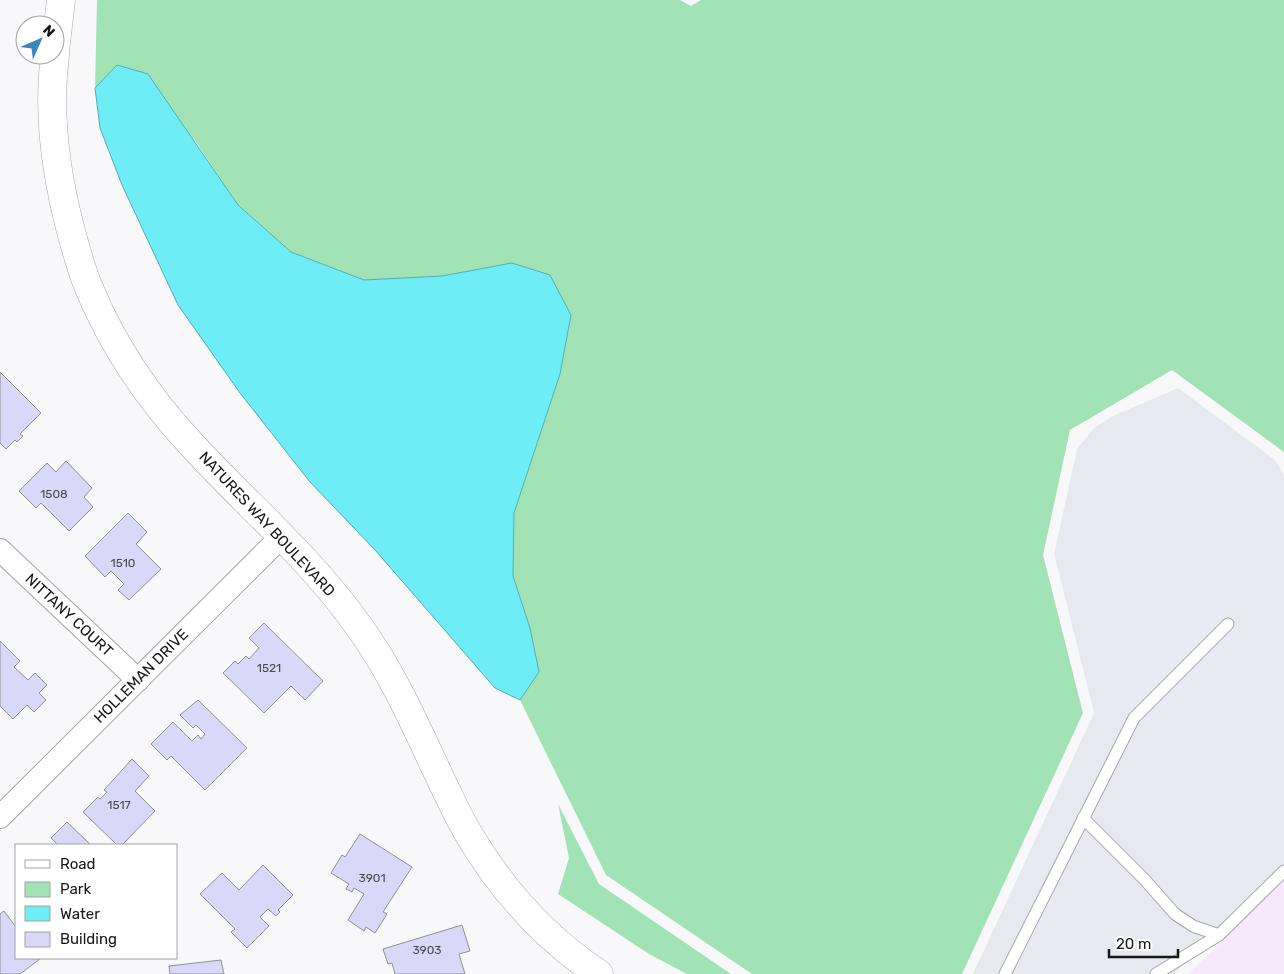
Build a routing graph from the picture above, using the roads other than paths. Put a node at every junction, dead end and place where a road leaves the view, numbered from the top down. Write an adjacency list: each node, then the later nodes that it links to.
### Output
1 (61, 0): 2 (street)
2 (59, 15)
3 (54, 65): 4 (street, NATURES WAY BOULEVARD)
4 (282, 536): 7 (street, HOLLEMAN DRIVE); 12 (street, NATURES WAY BOULEVARD)
5 (0, 550): 7 (street, NITTANY COURT)
6 (1228, 624): 9 (lane)
7 (138, 680): 8 (street, HOLLEMAN DRIVE)
8 (0, 817)
9 (1084, 818): 11 (lane); 13 (lane)
10 (1284, 871): 11 (lane)
11 (1219, 935): 14 (lane)
12 (599, 974)
13 (1005, 974)
14 (1156, 974)

